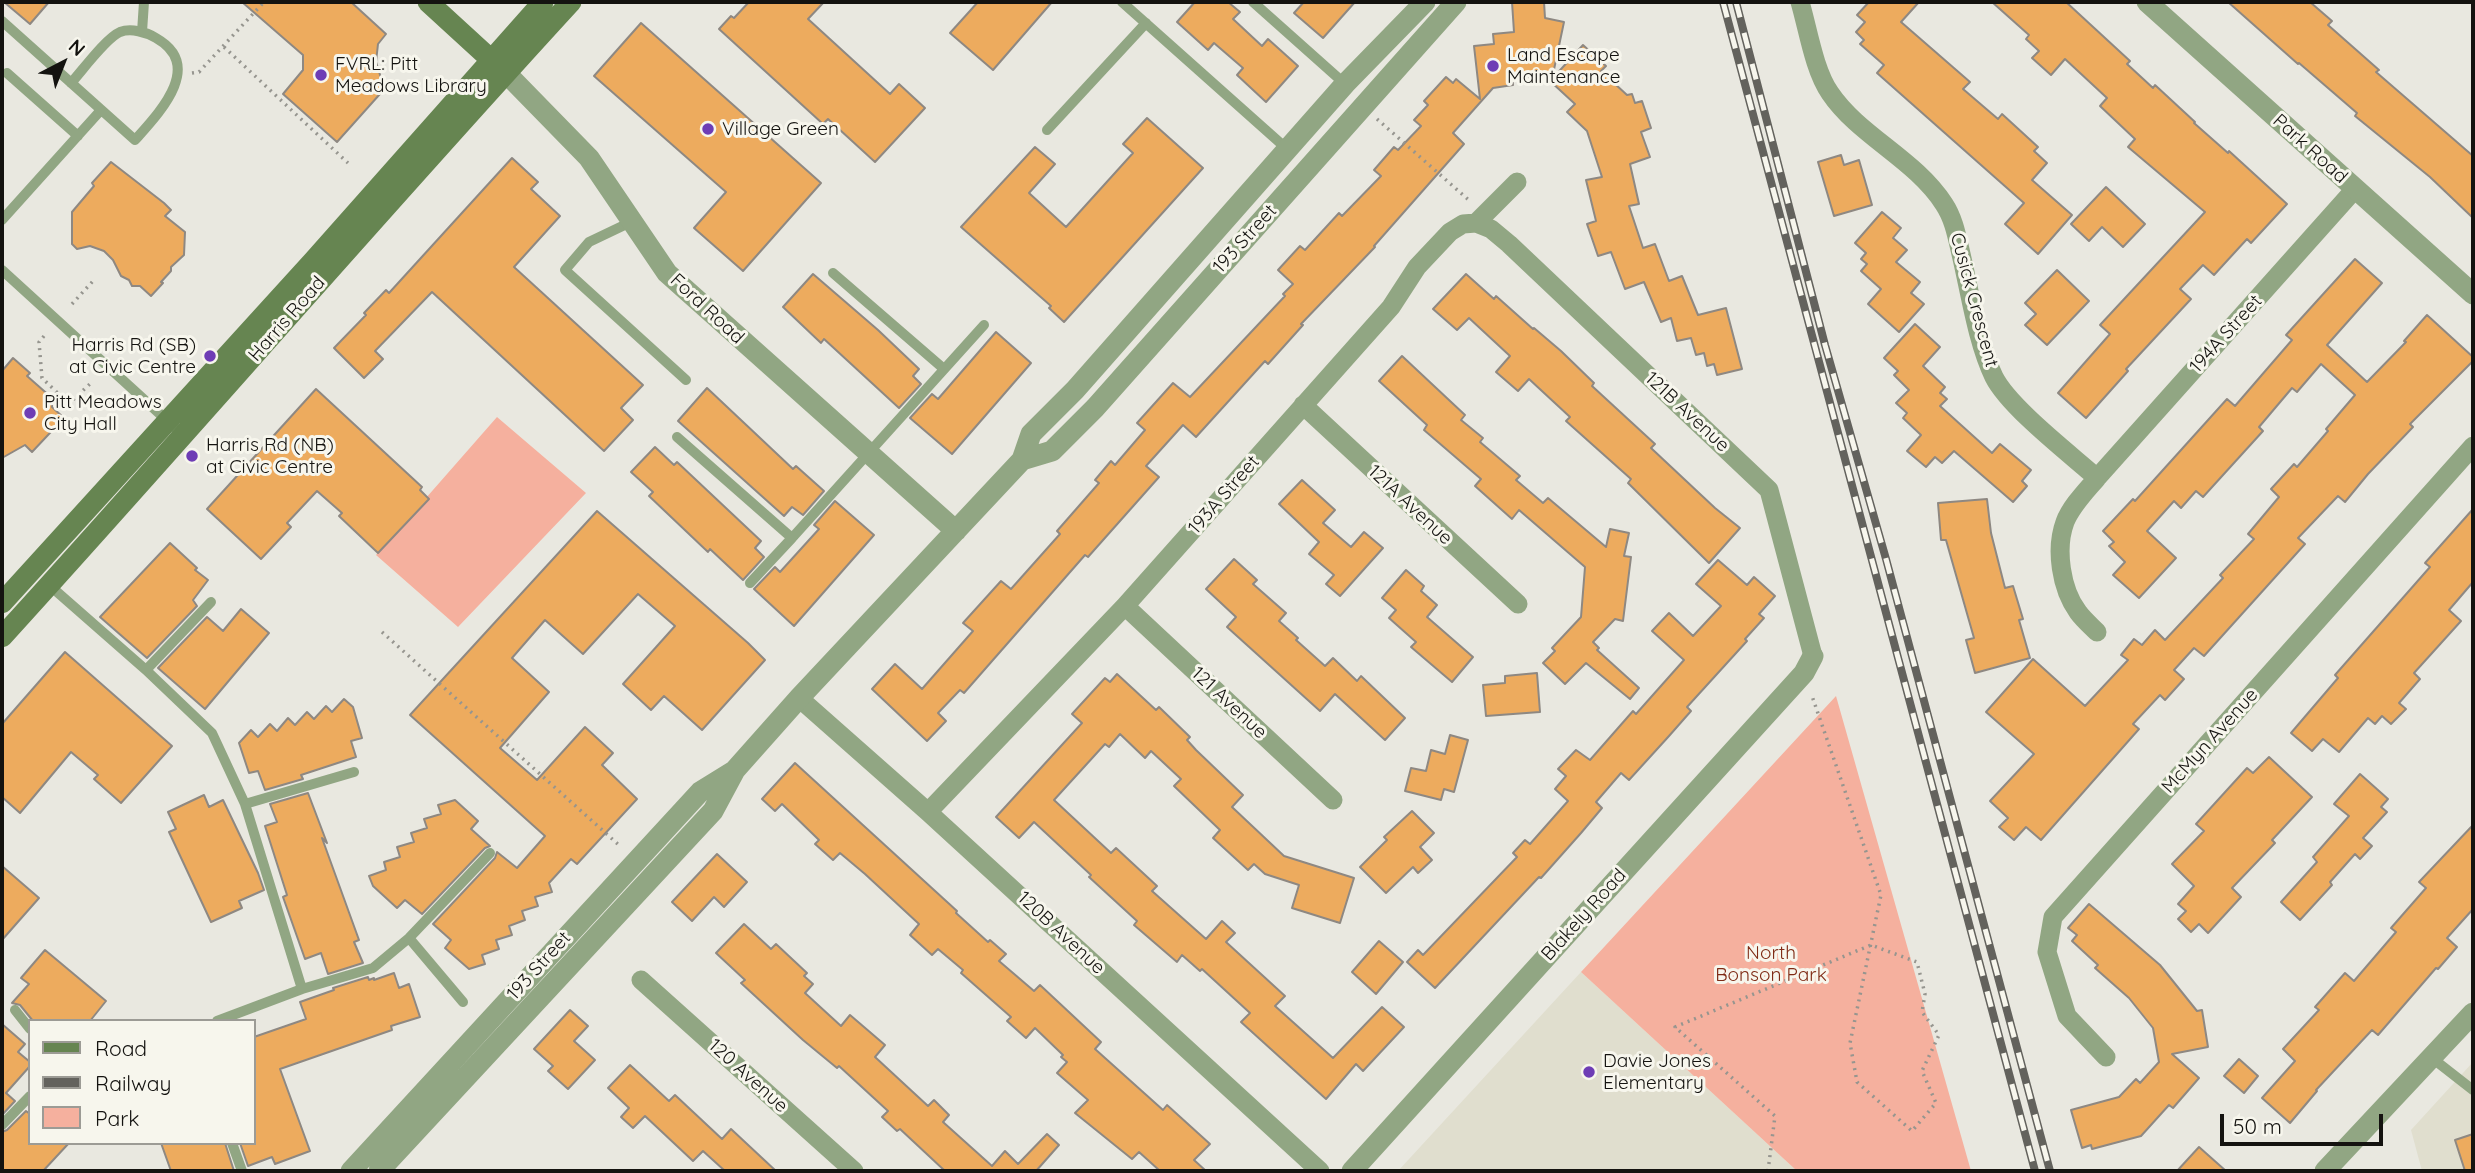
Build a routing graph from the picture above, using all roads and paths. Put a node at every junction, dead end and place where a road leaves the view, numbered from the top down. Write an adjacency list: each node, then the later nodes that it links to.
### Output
1 (144, 2): 14 (lane)
2 (264, 2): 15 (path)
3 (428, 2): 16 (main road, Ford Road)
4 (543, 2): 16 (main road, Harris Road)
5 (571, 2): 16 (main road, Harris Road)
6 (1122, 2): 13 (lane)
7 (1253, 2): 20 (lane)
8 (1425, 2): 20 (street, 193 Street)
9 (1456, 2): 21 (street, 193 Street)
10 (1800, 2): 50 (street, Cusick Crescent)
11 (2147, 2): 28 (street, Park Road)
12 (2, 21): 19 (lane)
13 (1146, 23): 23 (lane); 25 (lane)
14 (142, 32): 18 (lane); 19 (lane)
15 (223, 47): 18 (path); 26 (path)
16 (498, 66): 31 (street, Ford Road); 32 (main road, Harris Road)
17 (7, 73): 24 (lane)
18 (178, 73): 22 (lane)
19 (71, 83): 22 (lane)
20 (1345, 84): 25 (street, 193 Street)
21 (1363, 107): 29 (path); 49 (street, 193 Street)
22 (102, 110): 24 (lane)
23 (1047, 130)
24 (78, 136): 30 (lane)
25 (1288, 149): 49 (street, 193 Street)
26 (348, 163)
27 (1517, 182): 29 (street, 193A Street)
28 (2355, 189): 36 (street, Park Road); 50 (street, 194A Street)
29 (1480, 218): 43 (street, 193A Street); 63 (street, 121B Avenue)
30 (2, 220)
31 (633, 221): 41 (lane); 48 (street, Ford Road)
32 (321, 265): 44 (main road, Harris Road); 45 (main road, Harris Road)
33 (2, 270): 44 (lane)
34 (833, 273): 40 (lane)
35 (93, 281): 37 (path)
36 (2473, 294)
37 (72, 304)
38 (984, 325): 40 (lane)
39 (44, 336): 42 (path)
40 (944, 369): 48 (lane)
41 (687, 380)
42 (93, 381)
43 (1303, 405): 58 (street, 121A Avenue); 59 (street, 193A Street)
44 (167, 421): 45 (lane); 53 (main road, Harris Road)
45 (184, 436): 55 (main road, Harris Road)
46 (677, 437): 52 (lane)
47 (2473, 446): 82 (street, McMyn Avenue)
48 (869, 455): 51 (street, Ford Road); 52 (lane)
49 (1022, 460): 51 (street, 193 Street)
50 (2097, 478): 61 (street)
51 (956, 531): 65 (street, 193 Street)
52 (792, 538): 54 (lane)
53 (32, 570): 55 (lane); 57 (main road, Harris Road)
54 (750, 583)
55 (49, 585): 62 (main road, Harris Road); 64 (lane)
56 (211, 602): 64 (lane)
57 (2, 603)
58 (1518, 604)
59 (1125, 606): 68 (street, 121 Avenue); 70 (street, 193A Street)
60 (382, 632): 72 (path)
61 (2097, 632)
62 (2, 637)
63 (1809, 665): 74 (path); 93 (street, Blakely Road)
64 (146, 670): 69 (lane)
65 (799, 698): 66 (street, 193 Street); 70 (street, 120B Avenue)
66 (735, 770): 72 (street, 193 Street); 90 (street, 193 Street)
67 (354, 772): 69 (lane)
68 (1333, 800)
69 (245, 804): 76 (lane)
70 (929, 812): 92 (street, 120B Avenue)
71 (490, 853): 73 (lane)
72 (636, 860): 89 (street, 193 Street)
73 (409, 938): 76 (lane); 77 (lane)
74 (1871, 944): 74 (path); 94 (path)
75 (642, 980): 91 (street, 120 Avenue)
76 (302, 989): 80 (lane)
77 (463, 1002)
78 (15, 1010): 81 (lane)
79 (2473, 1013): 83 (street)
80 (222, 1019)
81 (28, 1026)
82 (2106, 1056)
83 (2432, 1058): 84 (lane); 95 (street)
84 (2473, 1090)
85 (28, 1098): 86 (lane)
86 (2, 1125)
87 (234, 1145): 88 (lane)
88 (242, 1171)
89 (351, 1171)
90 (379, 1171)
91 (854, 1171)
92 (1320, 1171)
93 (1352, 1171)
94 (1768, 1171)
95 (2325, 1171)

